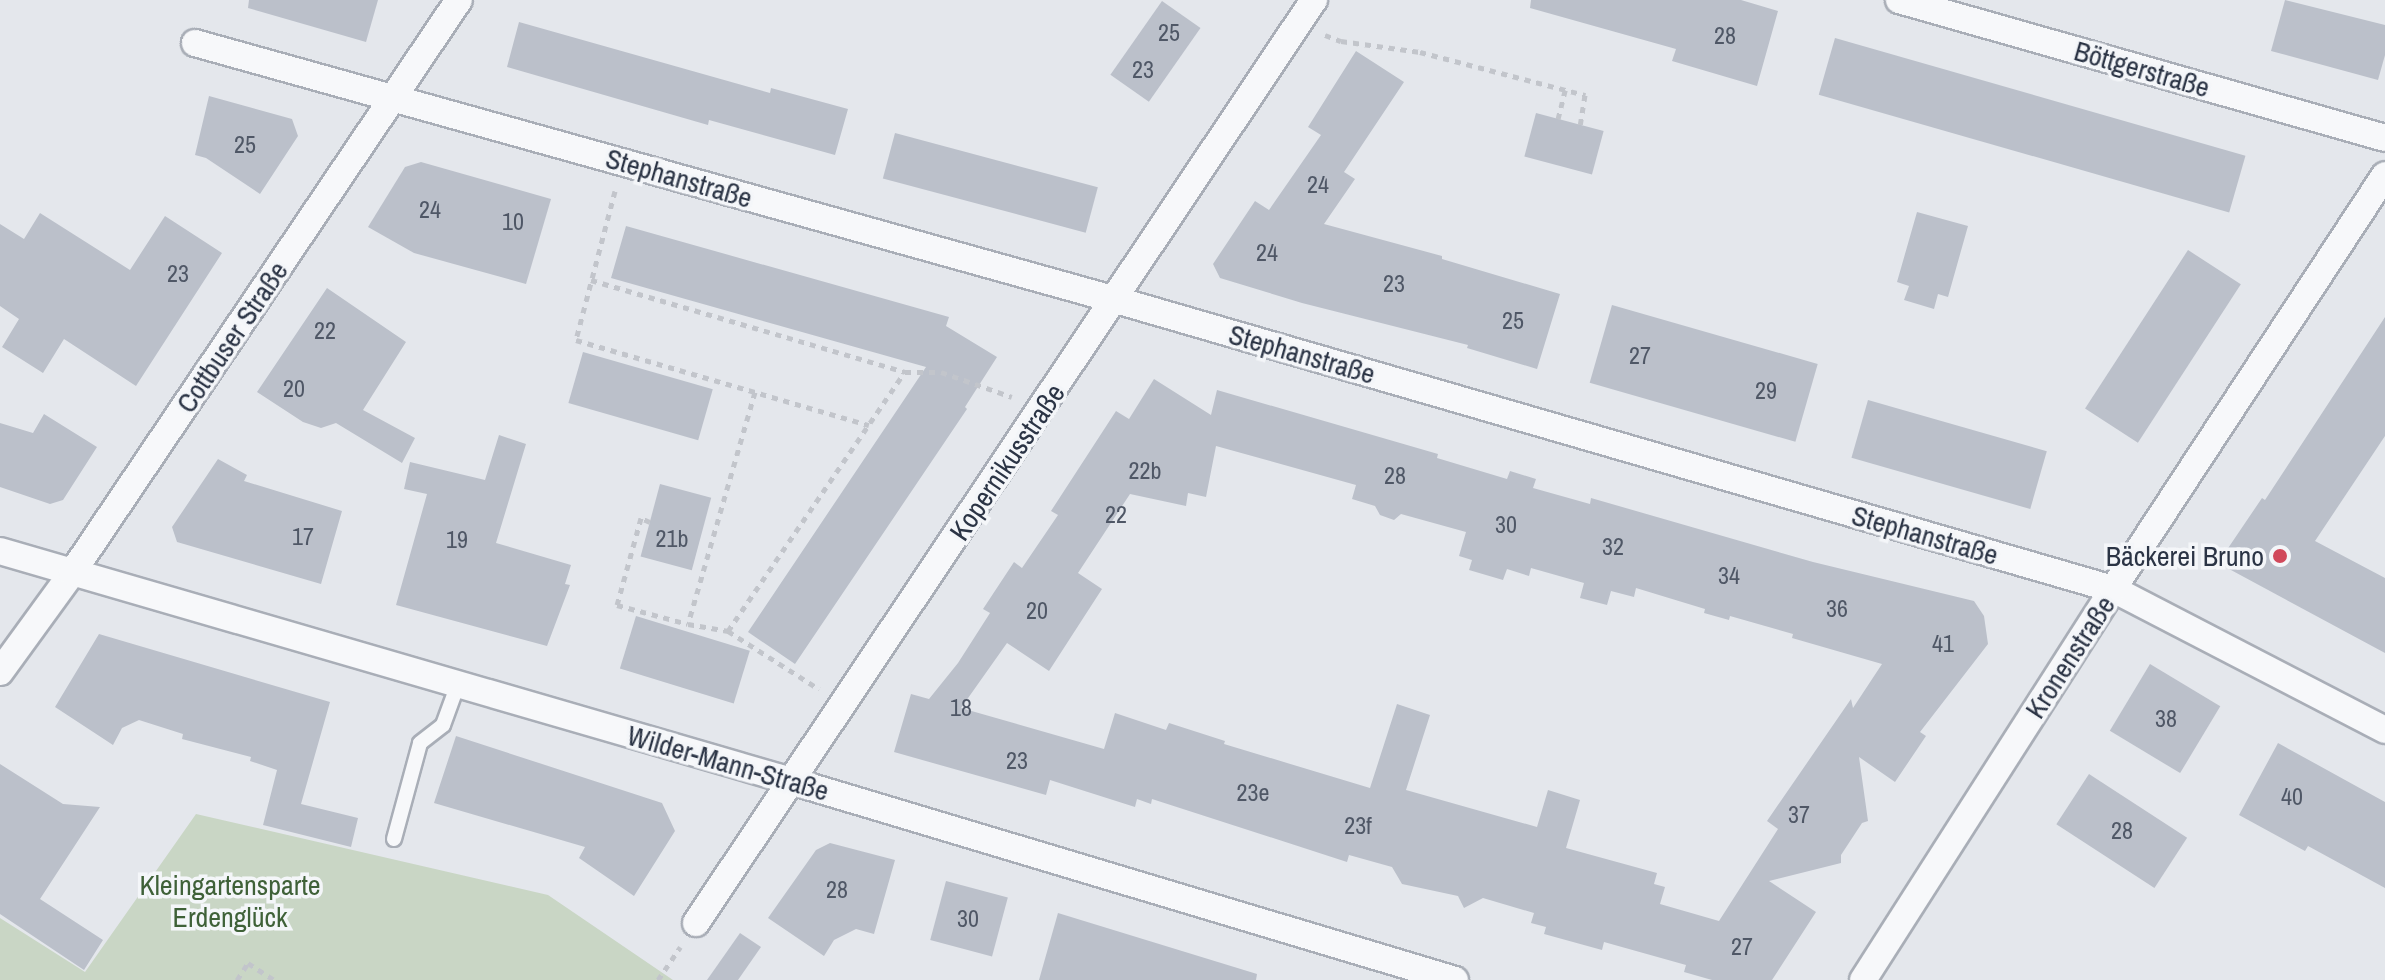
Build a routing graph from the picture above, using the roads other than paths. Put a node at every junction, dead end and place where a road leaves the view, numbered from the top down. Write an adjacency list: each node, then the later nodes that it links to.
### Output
1 (459, 0): 5 (street, Cottbuser Straße)
2 (1314, 0): 8 (street, Kopernikusstraße)
3 (1899, 0): 6 (street, Böttgerstraße)
4 (195, 43): 5 (street, Stephanstraße)
5 (394, 98): 8 (street, Stephanstraße); 10 (street, Cottbuser Straße)
6 (2385, 138)
7 (2385, 175): 11 (street, Kronenstraße)
8 (1116, 300): 11 (street, Stephanstraße); 15 (street, Kopernikusstraße)
9 (0, 551): 10 (street, Wilder-Mann-Straße)
10 (72, 573): 12 (street, Cottbuser Straße); 13 (street, Wilder-Mann-Straße)
11 (2113, 589): 14 (street, Stephanstraße); 19 (street, Kronenstraße)
12 (0, 672)
13 (458, 684): 15 (street, Wilder-Mann-Straße); 16 (lane)
14 (2385, 730)
15 (791, 781): 17 (street, Kopernikusstraße); 18 (street, Wilder-Mann-Straße)
16 (394, 839)
17 (696, 923)
18 (1455, 980)
19 (1863, 980)

